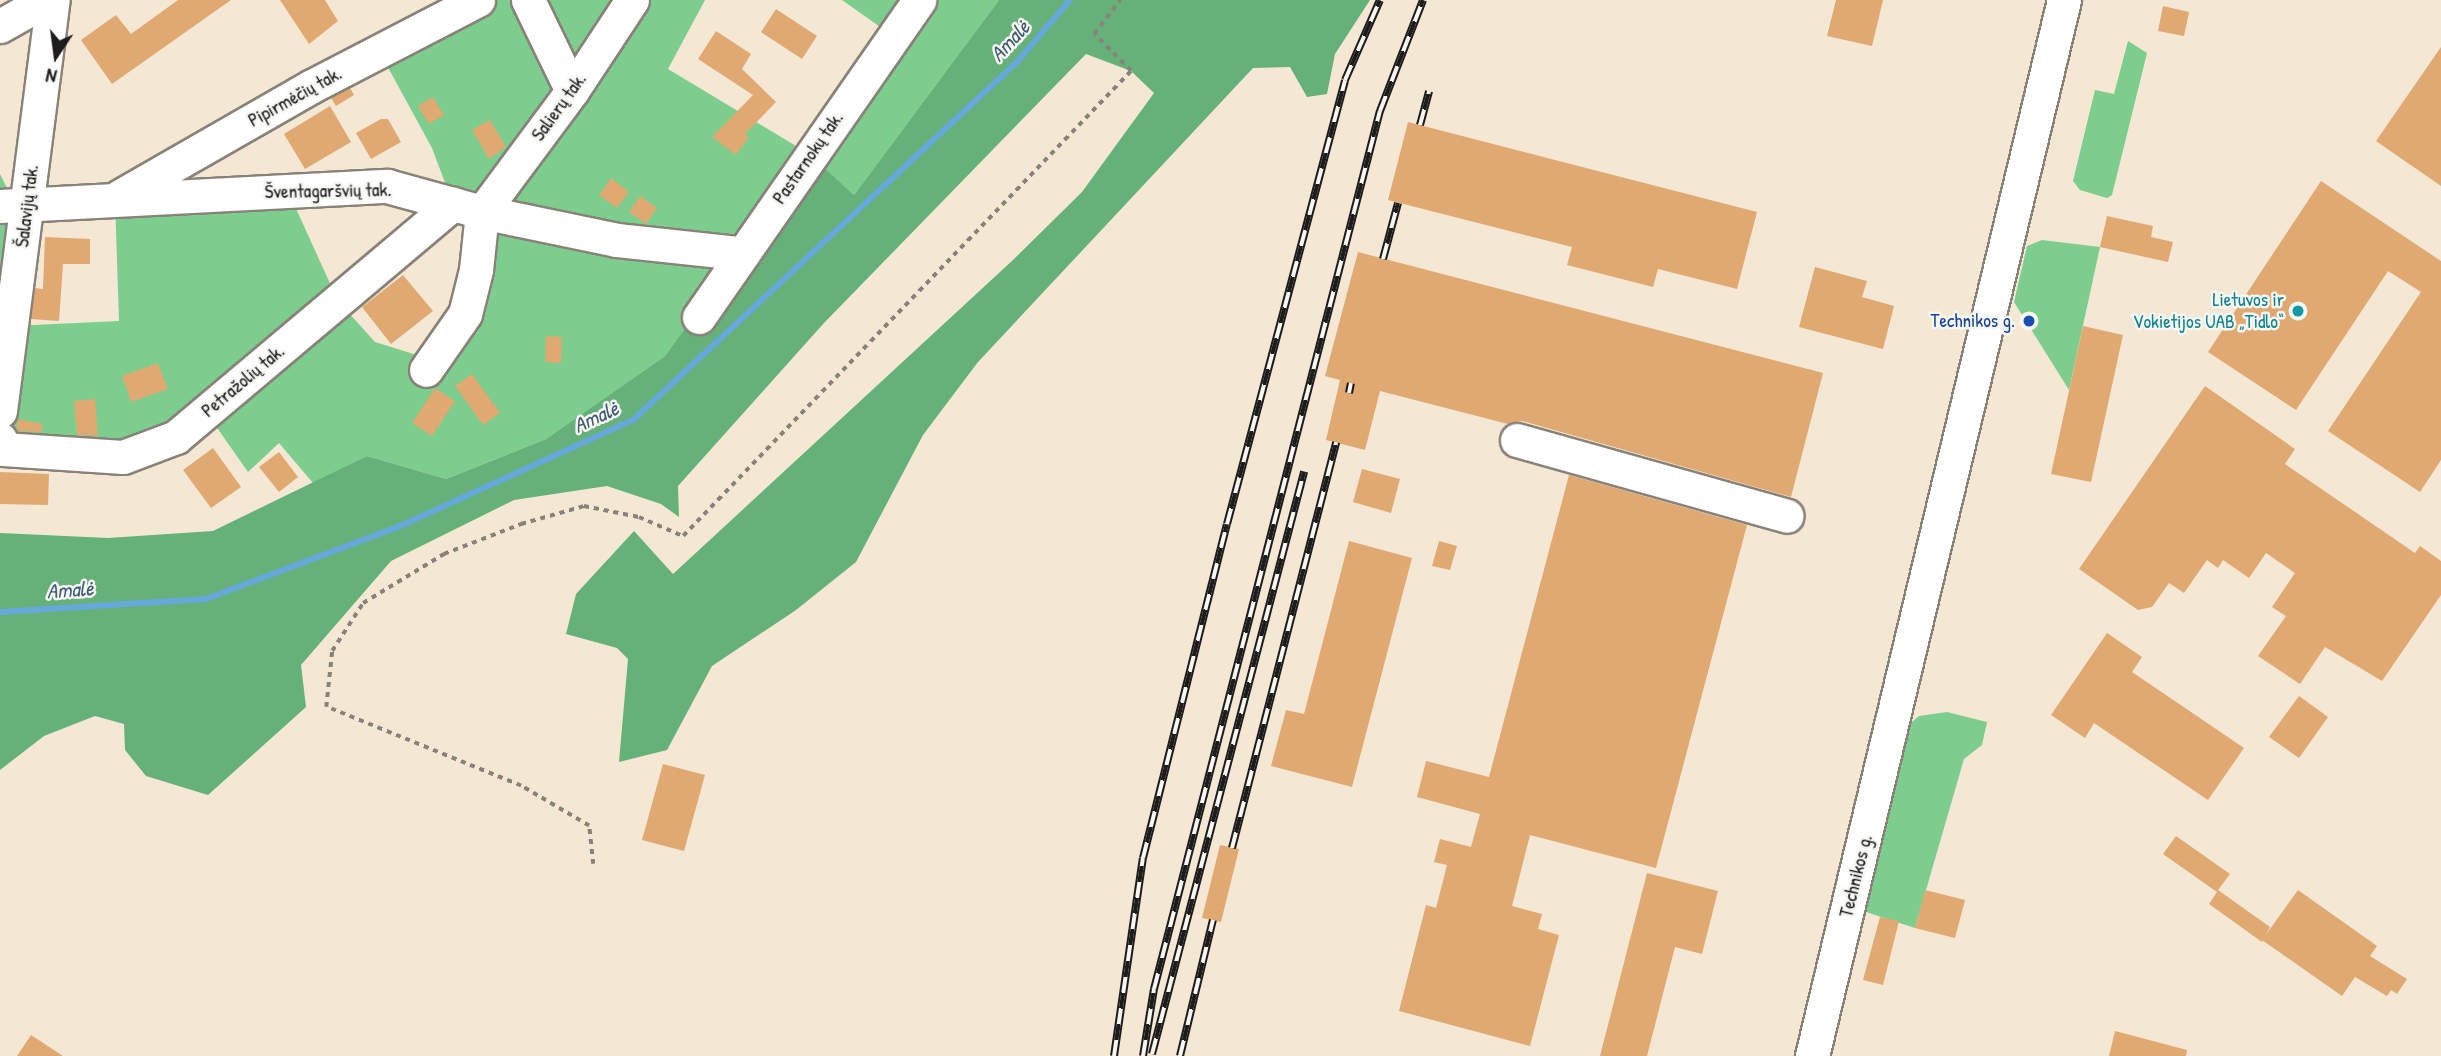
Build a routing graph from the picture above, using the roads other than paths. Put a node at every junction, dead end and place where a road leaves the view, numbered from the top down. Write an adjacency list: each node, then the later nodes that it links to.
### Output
1 (46, 0): 8 (street)
2 (53, 0): 11 (street, Šalavijų tak.)
3 (478, 0): 10 (street, Pipirmėčių tak.)
4 (528, 0): 9 (street)
5 (632, 0): 9 (street, Salierų tak.)
6 (919, 0): 13 (street, Pastarnokų tak.)
7 (2064, 0): 20 (street, Technikos g.)
8 (0, 26)
9 (572, 91): 12 (street, Salierų tak.)
10 (115, 199): 11 (street, Šventagaršvių tak.); 12 (street, Šventagaršvių tak.)
11 (14, 206): 16 (street, Šalavijų tak.)
12 (468, 208): 13 (street, Šventagaršvių tak.); 15 (street); 17 (street, Petražolių tak.)
13 (739, 253): 14 (street, Pastarnokų tak.)
14 (699, 317)
15 (426, 370)
16 (0, 411)
17 (0, 439)
18 (1517, 440): 19 (street)
19 (1787, 516)
20 (1812, 1056)

